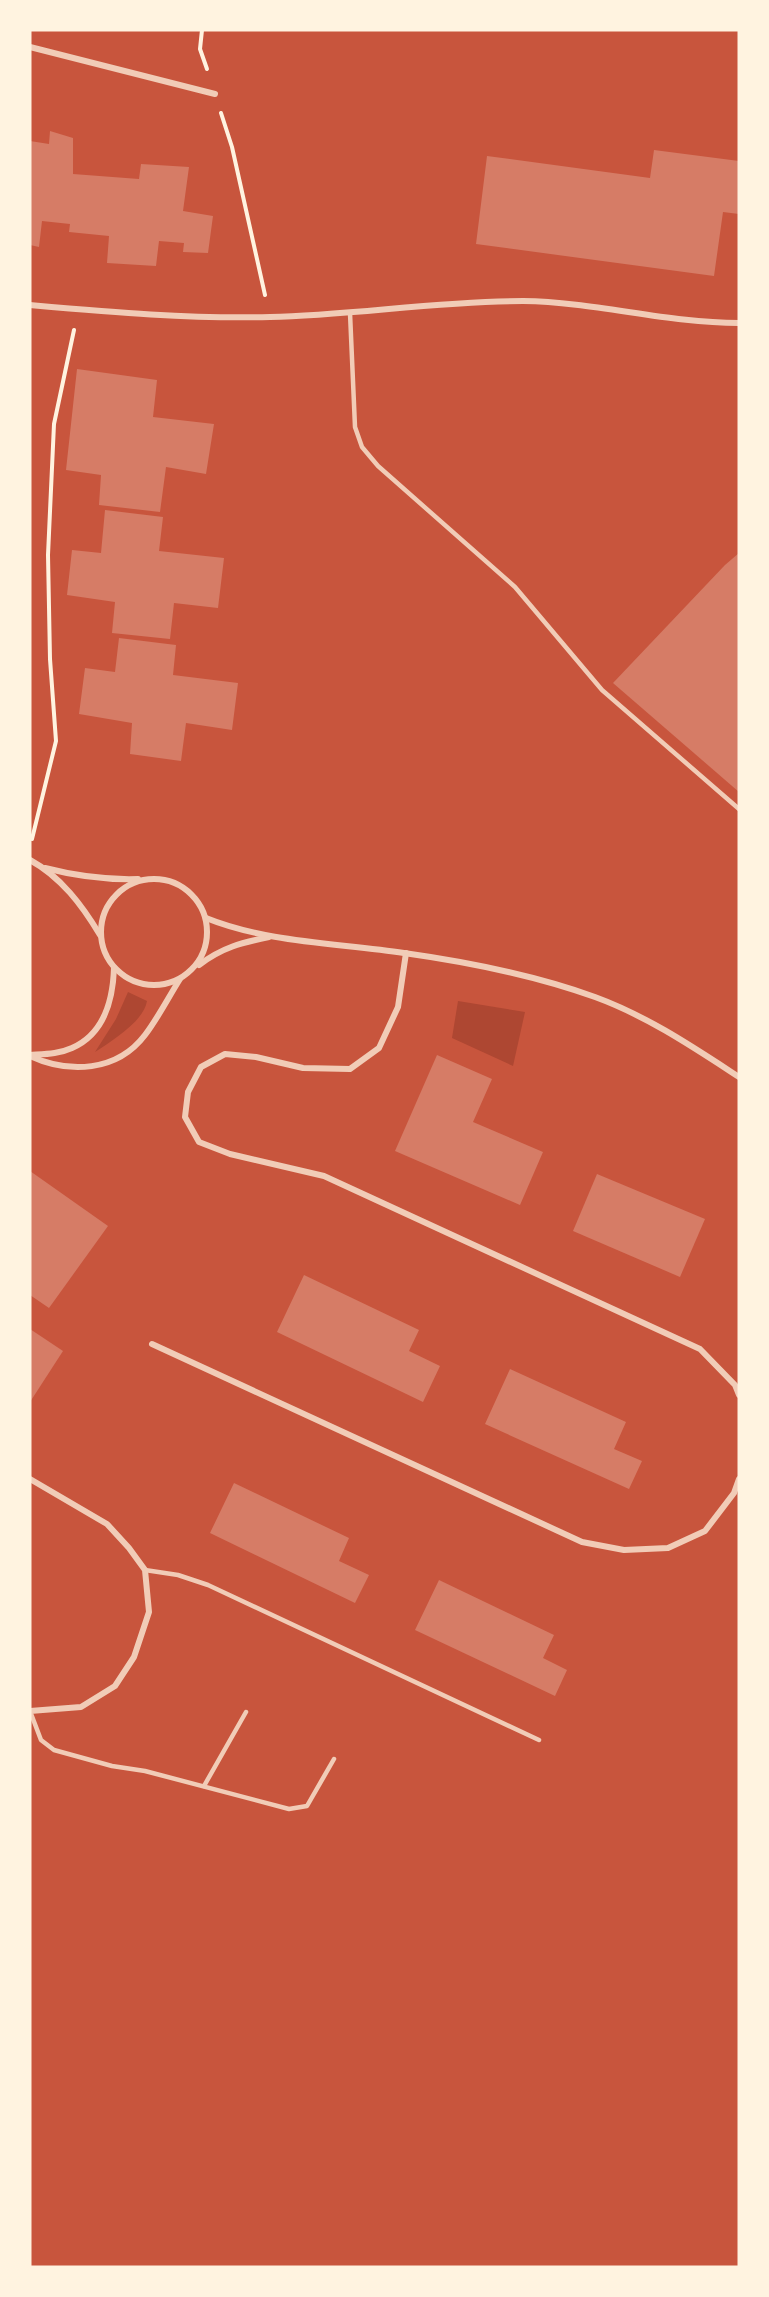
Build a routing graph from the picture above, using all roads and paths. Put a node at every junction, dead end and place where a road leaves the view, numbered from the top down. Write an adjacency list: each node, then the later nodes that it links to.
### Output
1 (202, 30): 3 (path)
2 (30, 47): 4 (street)
3 (200, 49)
4 (215, 94)
5 (232, 147): 9 (path)
6 (30, 305): 7 (street)
7 (78, 309): 9 (street); 12 (path)
8 (350, 313): 9 (street); 10 (street); 11 (lane)
9 (269, 317)
10 (739, 323)
11 (739, 809)
12 (30, 845)
13 (30, 860): 14 (street)
14 (44, 868): 15 (street); 17 (street)
15 (146, 879): 16 (street); 17 (street)
16 (206, 918): 18 (street); 21 (street)
17 (100, 935): 20 (street)
18 (273, 936): 19 (street); 21 (street)
19 (406, 953): 24 (street); 26 (street)
20 (114, 968): 22 (street); 23 (street)
21 (194, 969): 22 (street)
22 (180, 980): 23 (street)
23 (30, 1055)
24 (739, 1077)
25 (152, 1344): 28 (street)
26 (739, 1395)
27 (30, 1479): 29 (street)
28 (739, 1479)
29 (145, 1570): 30 (street); 32 (lane)
30 (30, 1711): 34 (lane)
31 (246, 1712): 34 (lane)
32 (539, 1740)
33 (334, 1759): 34 (lane)
34 (204, 1786)

